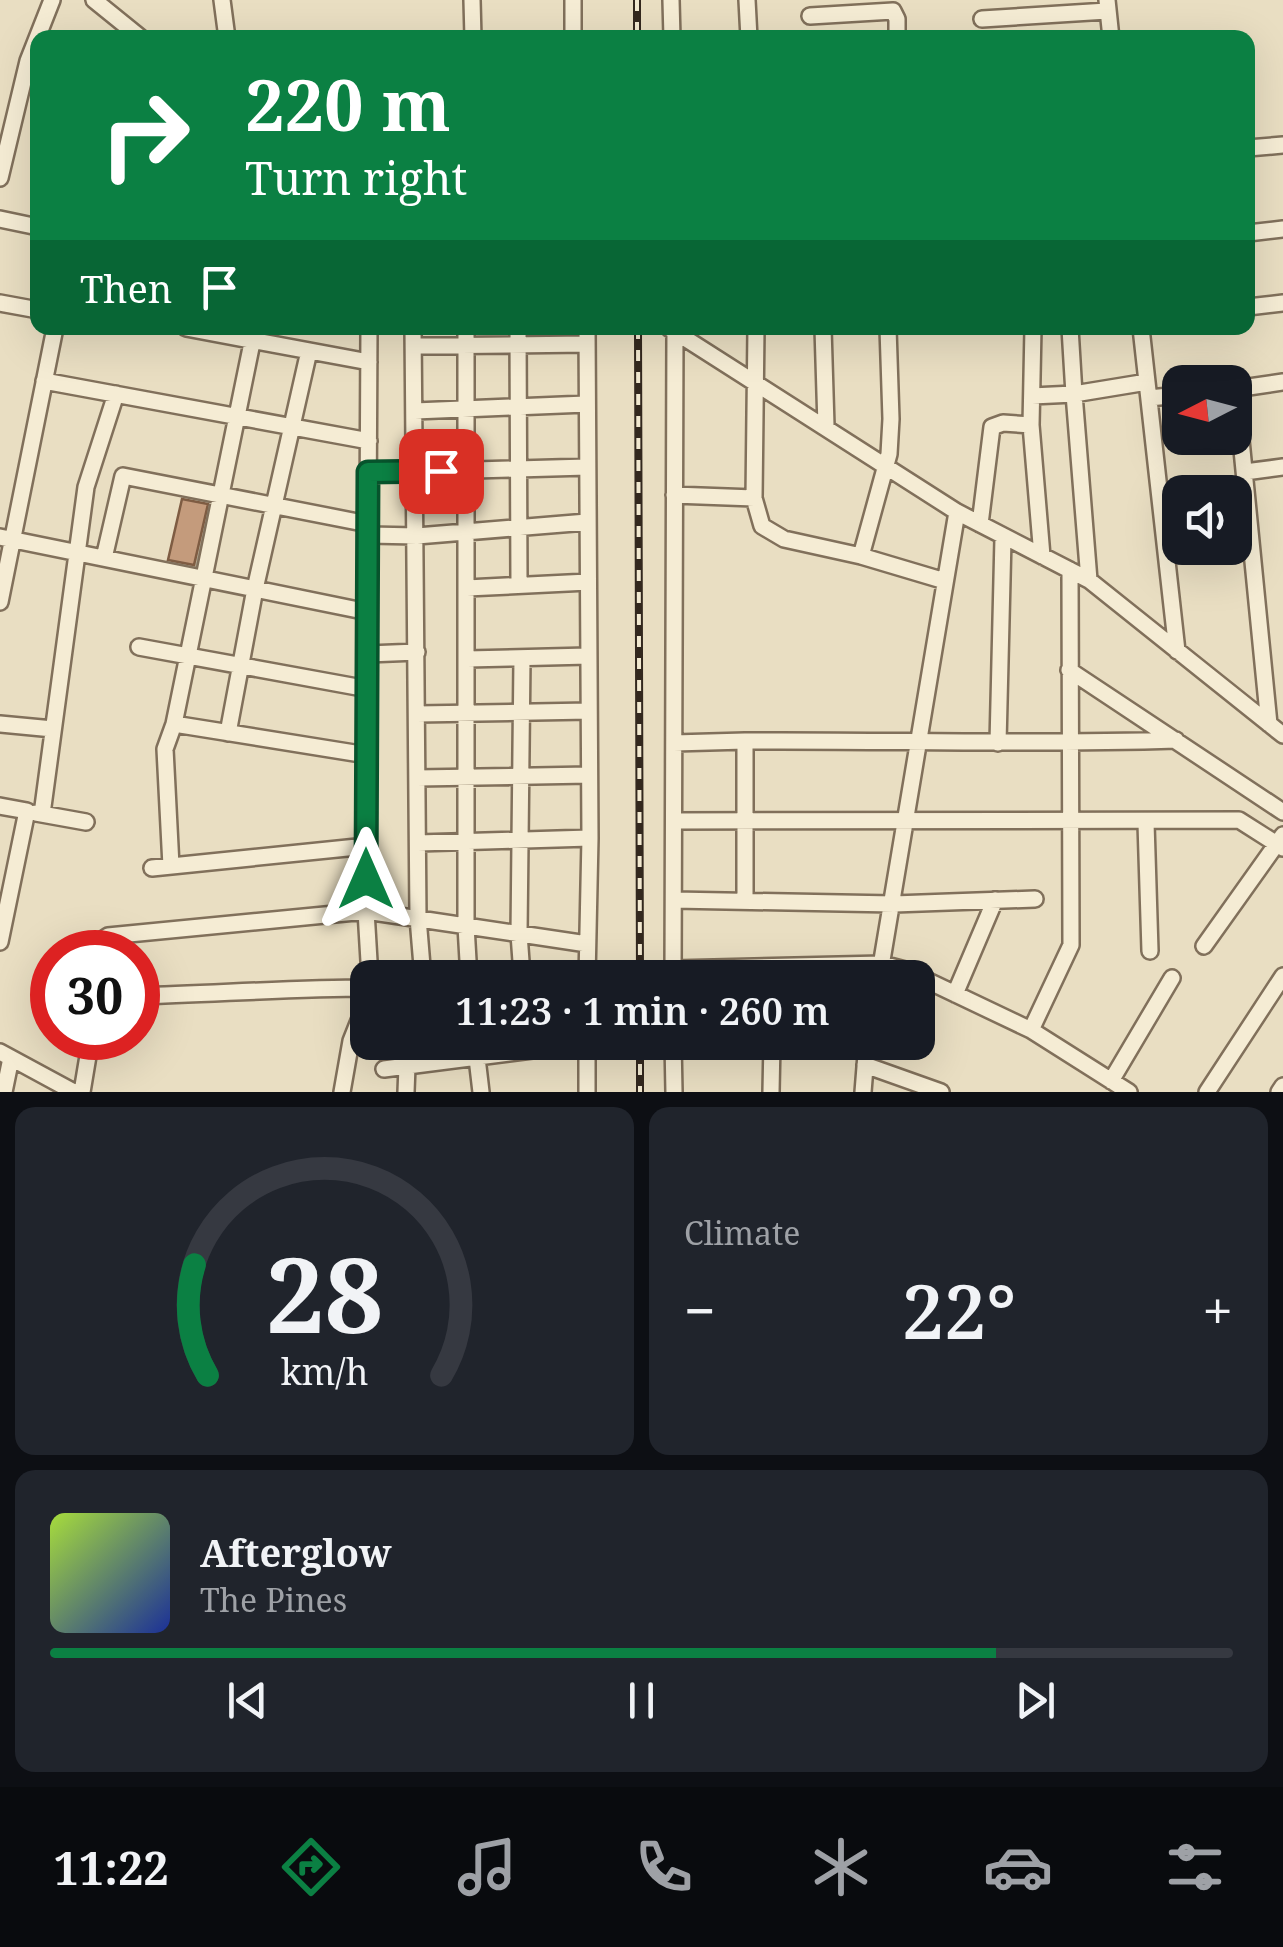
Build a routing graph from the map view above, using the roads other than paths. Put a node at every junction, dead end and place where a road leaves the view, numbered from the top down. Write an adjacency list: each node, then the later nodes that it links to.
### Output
1 (52, 0): 11 (street)
2 (94, 0): 12 (street)
3 (222, 0): 13 (street)
4 (472, 0): 14 (street)
5 (572, 0): 15 (street)
6 (672, 0): 16 (street)
7 (747, 0): 17 (street)
8 (1107, 6): 10 (street)
9 (810, 16): 18 (street)
10 (982, 19)
11 (40, 30)
12 (119, 30)
13 (226, 30)
14 (473, 30)
15 (573, 30)
16 (672, 30)
17 (748, 30)
18 (897, 30)
19 (30, 56): 22 (street)
20 (1283, 145): 21 (street)
21 (1255, 147)
22 (0, 178)
23 (0, 218): 24 (street)
24 (30, 225)
25 (1283, 229): 26 (street)
26 (1255, 231)
27 (0, 303): 30 (street)
28 (1283, 303): 29 (street)
29 (1255, 307)
30 (30, 309)
31 (54, 335): 52 (street)
32 (254, 335): 65 (street)
33 (257, 335): 50 (street)
34 (368, 335): 51 (street)
35 (414, 335): 47 (street)
36 (466, 335): 48 (street)
37 (518, 335): 49 (street)
38 (673, 335): 80 (street)
39 (682, 335): 54 (street)
40 (756, 335): 54 (street)
41 (823, 335): 67 (street)
42 (888, 335): 72 (street)
43 (1033, 335): 60 (street)
44 (1070, 335): 59 (street)
45 (1143, 335): 56 (street)
46 (587, 336): 49 (street); 61 (street)
47 (414, 346): 48 (street); 64 (street)
48 (466, 346): 49 (street); 63 (street)
49 (517, 346): 62 (street)
50 (309, 351): 51 (street); 68 (street)
51 (368, 362): 69 (street)
52 (44, 381): 58 (street); 90 (street)
53 (1283, 382): 55 (street)
54 (757, 383): 67 (street); 81 (street)
55 (1252, 387)
56 (1148, 390): 57 (street); 59 (street); 108 (street)
57 (1162, 392)
58 (116, 394): 65 (street); 92 (street)
59 (1074, 394): 60 (street); 99 (street)
60 (1032, 396): 66 (street)
61 (586, 404): 62 (street); 71 (street)
62 (519, 407): 63 (street); 74 (street)
63 (466, 410): 64 (street); 75 (street)
64 (415, 411): 77 (street)
65 (236, 417): 68 (street); 79 (street)
66 (1031, 425): 85 (street); 94 (street)
67 (826, 426): 72 (street)
68 (292, 427): 69 (street); 82 (street)
69 (368, 441): 76 (street)
70 (1243, 455): 78 (street)
71 (587, 467): 74 (street); 84 (street)
72 (885, 467): 83 (street); 93 (street)
73 (1283, 467): 78 (street)
74 (519, 469): 75 (street); 86 (street)
75 (466, 470): 77 (street); 88 (street)
76 (368, 472): 77 (street); 87 (street)
77 (416, 472): 89 (street)
78 (1245, 472): 123 (street)
79 (219, 495): 82 (street); 95 (street); 97 (street)
80 (674, 495): 81 (street); 130 (street)
81 (754, 498): 93 (street)
82 (274, 506): 87 (street); 103 (street)
83 (957, 512): 85 (street); 98 (street)
84 (587, 522): 86 (street); 100 (street)
85 (980, 524): 91 (street)
86 (519, 528): 88 (street); 101 (street)
87 (368, 530): 89 (street); 105 (street)
88 (467, 532): 89 (street); 102 (street)
89 (417, 536): 107 (street)
90 (6, 538): 92 (street); 104 (street)
91 (1003, 538): 94 (street); 131 (street)
92 (75, 552): 95 (street); 124 (street)
93 (861, 556): 98 (street)
94 (1042, 556): 96 (street)
95 (104, 558): 97 (street)
96 (1070, 570): 99 (street); 115 (street)
97 (202, 578): 103 (street); 109 (street)
98 (945, 580): 127 (street)
99 (1089, 580): 108 (street)
100 (588, 582): 101 (street); 111 (street)
101 (519, 585): 102 (street)
102 (467, 588): 112 (street)
103 (255, 589): 105 (street); 114 (street)
104 (0, 602)
105 (368, 612): 110 (street)
106 (140, 647): 109 (street)
107 (417, 652): 110 (street); 120 (street)
108 (1178, 652): 123 (street)
109 (187, 654): 114 (street); 122 (street)
110 (368, 654): 116 (street)
111 (588, 656): 113 (street); 117 (street)
112 (467, 659): 113 (street); 119 (street)
113 (522, 660): 118 (street)
114 (241, 664): 116 (street); 125 (street)
115 (1069, 670): 128 (street); 132 (street)
116 (368, 689): 133 (street)
117 (589, 711): 118 (street); 134 (street)
118 (521, 712): 119 (street); 135 (street)
119 (468, 713): 120 (street); 136 (street)
120 (418, 714): 137 (street)
121 (0, 724): 124 (street)
122 (174, 724): 125 (street); 153 (street)
123 (1269, 724): 126 (street)
124 (53, 729): 140 (street)
125 (228, 732): 133 (street)
126 (1283, 736)
127 (918, 739): 129 (street); 131 (street); 141 (street)
128 (1176, 740): 132 (street); 139 (street)
129 (745, 741): 130 (street); 142 (street)
130 (674, 743): 143 (street)
131 (998, 743): 132 (street)
132 (1068, 744): 145 (street)
133 (368, 755): 152 (street)
134 (589, 775): 135 (street); 147 (street)
135 (520, 776): 136 (street); 148 (street)
136 (468, 777): 137 (street); 149 (street)
137 (418, 778): 151 (street)
138 (0, 806): 140 (street)
139 (1283, 812)
140 (35, 813): 144 (street); 165 (street)
141 (908, 818): 142 (street); 145 (street); 159 (street)
142 (746, 820): 143 (street); 158 (street)
143 (674, 821): 156 (street)
144 (86, 822)
145 (1070, 823): 146 (street); 182 (street)
146 (1146, 823): 150 (street); 168 (street)
147 (590, 838): 148 (street); 166 (street)
148 (520, 840): 149 (street); 164 (street)
149 (468, 841): 151 (street); 162 (street)
150 (1281, 842): 167 (street)
151 (418, 843): 161 (street)
152 (367, 846): 153 (street); 160 (street)
153 (171, 866): 154 (street)
154 (152, 868)
155 (1034, 899): 157 (street)
156 (674, 900): 158 (street); 174 (street)
157 (995, 900): 159 (street); 180 (street)
158 (744, 901): 159 (street)
159 (894, 904): 175 (street)
160 (366, 911): 161 (street); 163 (street); 169 (street)
161 (418, 918): 162 (street); 170 (street)
162 (466, 926): 164 (street); 171 (street)
163 (160, 931)
164 (519, 934): 166 (street); 172 (street)
165 (0, 942)
166 (587, 944): 173 (street)
167 (1204, 946)
168 (1150, 951)
169 (369, 960)
170 (421, 960)
171 (469, 960)
172 (521, 960)
173 (587, 960)
174 (674, 960)
175 (883, 960)
176 (1283, 976): 208 (street)
177 (1172, 978): 195 (street)
178 (935, 984): 180 (street)
179 (350, 988): 181 (street)
180 (955, 994): 182 (street)
181 (160, 995)
182 (1031, 1030): 195 (street)
183 (350, 1047): 199 (street)
184 (5, 1055): 196 (street); 197 (street)
185 (87, 1060): 198 (street)
186 (459, 1060): 193 (street)
187 (477, 1060): 201 (street)
188 (586, 1060): 202 (street)
189 (673, 1060): 203 (street)
190 (772, 1060): 204 (street)
191 (865, 1060): 192 (street)
192 (865, 1065): 205 (street); 206 (street)
193 (406, 1066): 194 (street); 200 (street)
194 (384, 1069)
195 (1111, 1081): 207 (street)
196 (4, 1092)
197 (74, 1092)
198 (82, 1092)
199 (342, 1092)
200 (406, 1092)
201 (481, 1092)
202 (587, 1092)
203 (674, 1092)
204 (772, 1092)
205 (863, 1092)
206 (941, 1092)
207 (1129, 1092)
208 (1207, 1092)

